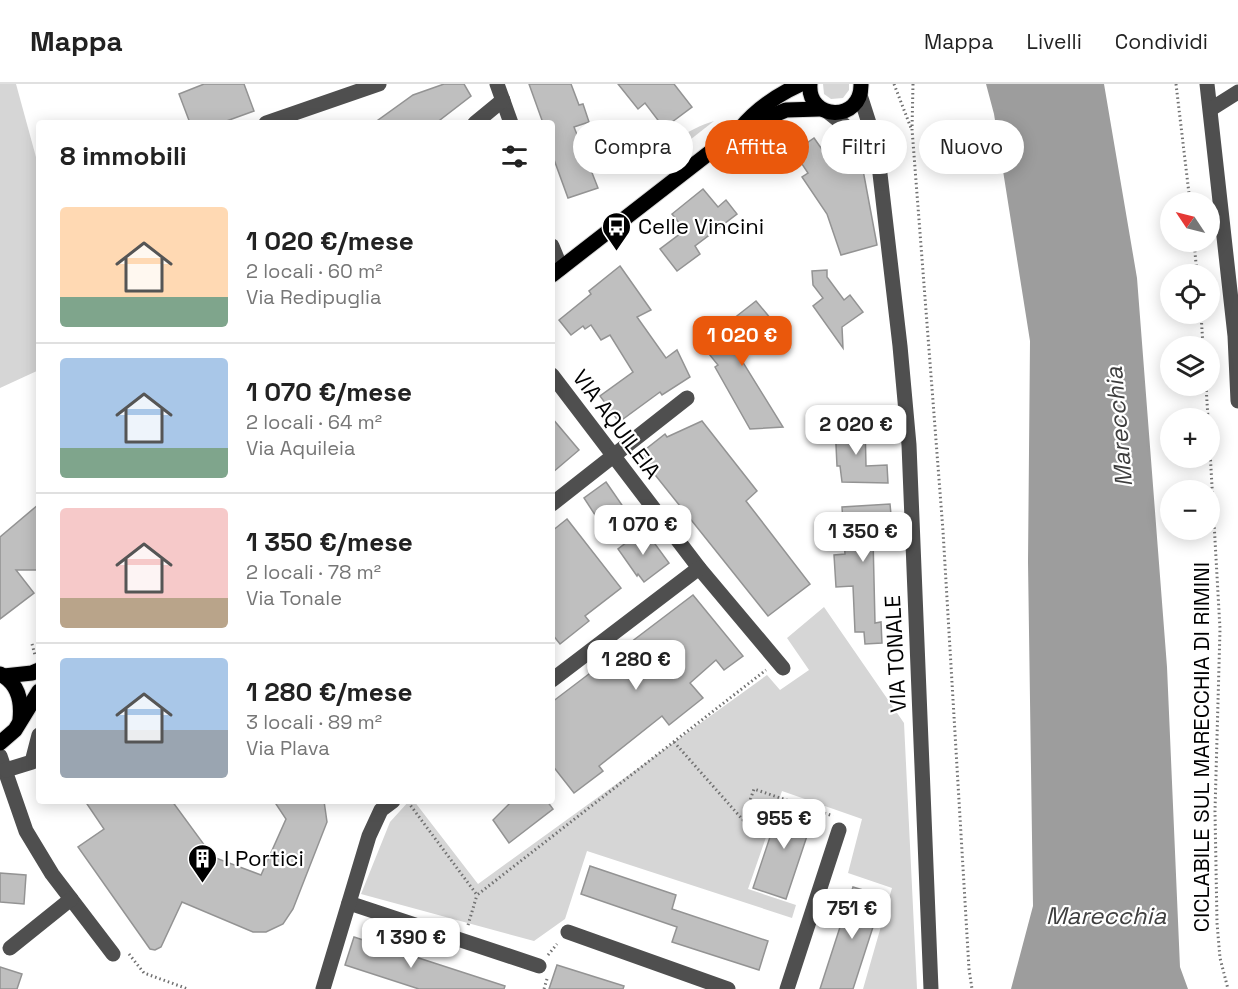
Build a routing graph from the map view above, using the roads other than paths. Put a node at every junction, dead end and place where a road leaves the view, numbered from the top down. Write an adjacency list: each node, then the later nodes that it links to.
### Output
1 (379, 84): 11 (street)
2 (497, 84): 8 (street)
3 (801, 84): 14 (main road)
4 (810, 84): 10 (main road)
5 (1207, 84): 9 (street)
6 (860, 89): 10 (main road); 17 (street, VIA TONALE)
7 (1238, 92): 9 (street)
8 (503, 100): 12 (street); 13 (street)
9 (1211, 109): 21 (street)
10 (824, 110): 15 (main road); 16 (street, VIA TONALE)
11 (275, 120)
12 (479, 120)
13 (510, 120)
14 (747, 120)
15 (762, 120)
16 (837, 120)
17 (869, 120)
18 (705, 156): 20 (main road)
19 (880, 174): 48 (street, VIA TONALE)
20 (556, 272)
21 (1236, 335): 24 (street)
22 (555, 379): 25 (street, VIA AQUILEIA)
23 (687, 398): 25 (street)
24 (1238, 401)
25 (614, 456): 26 (street); 27 (street, VIA AQUILEIA)
26 (555, 502)
27 (699, 567): 28 (street, VIA AQUILEIA); 31 (street)
28 (780, 665)
29 (36, 667): 30 (main road)
30 (2, 675): 33 (main road)
31 (555, 678)
32 (36, 695): 33 (main road)
33 (20, 719): 34 (main road)
34 (0, 743)
35 (36, 752): 36 (street)
36 (3, 763): 39 (street)
37 (383, 804): 40 (street)
38 (838, 830): 47 (street)
39 (70, 899): 42 (street); 43 (street)
40 (349, 903): 44 (street); 45 (street)
41 (568, 932): 46 (street)
42 (10, 948)
43 (113, 954)
44 (539, 966)
45 (323, 989)
46 (728, 989)
47 (787, 989)
48 (930, 989)

